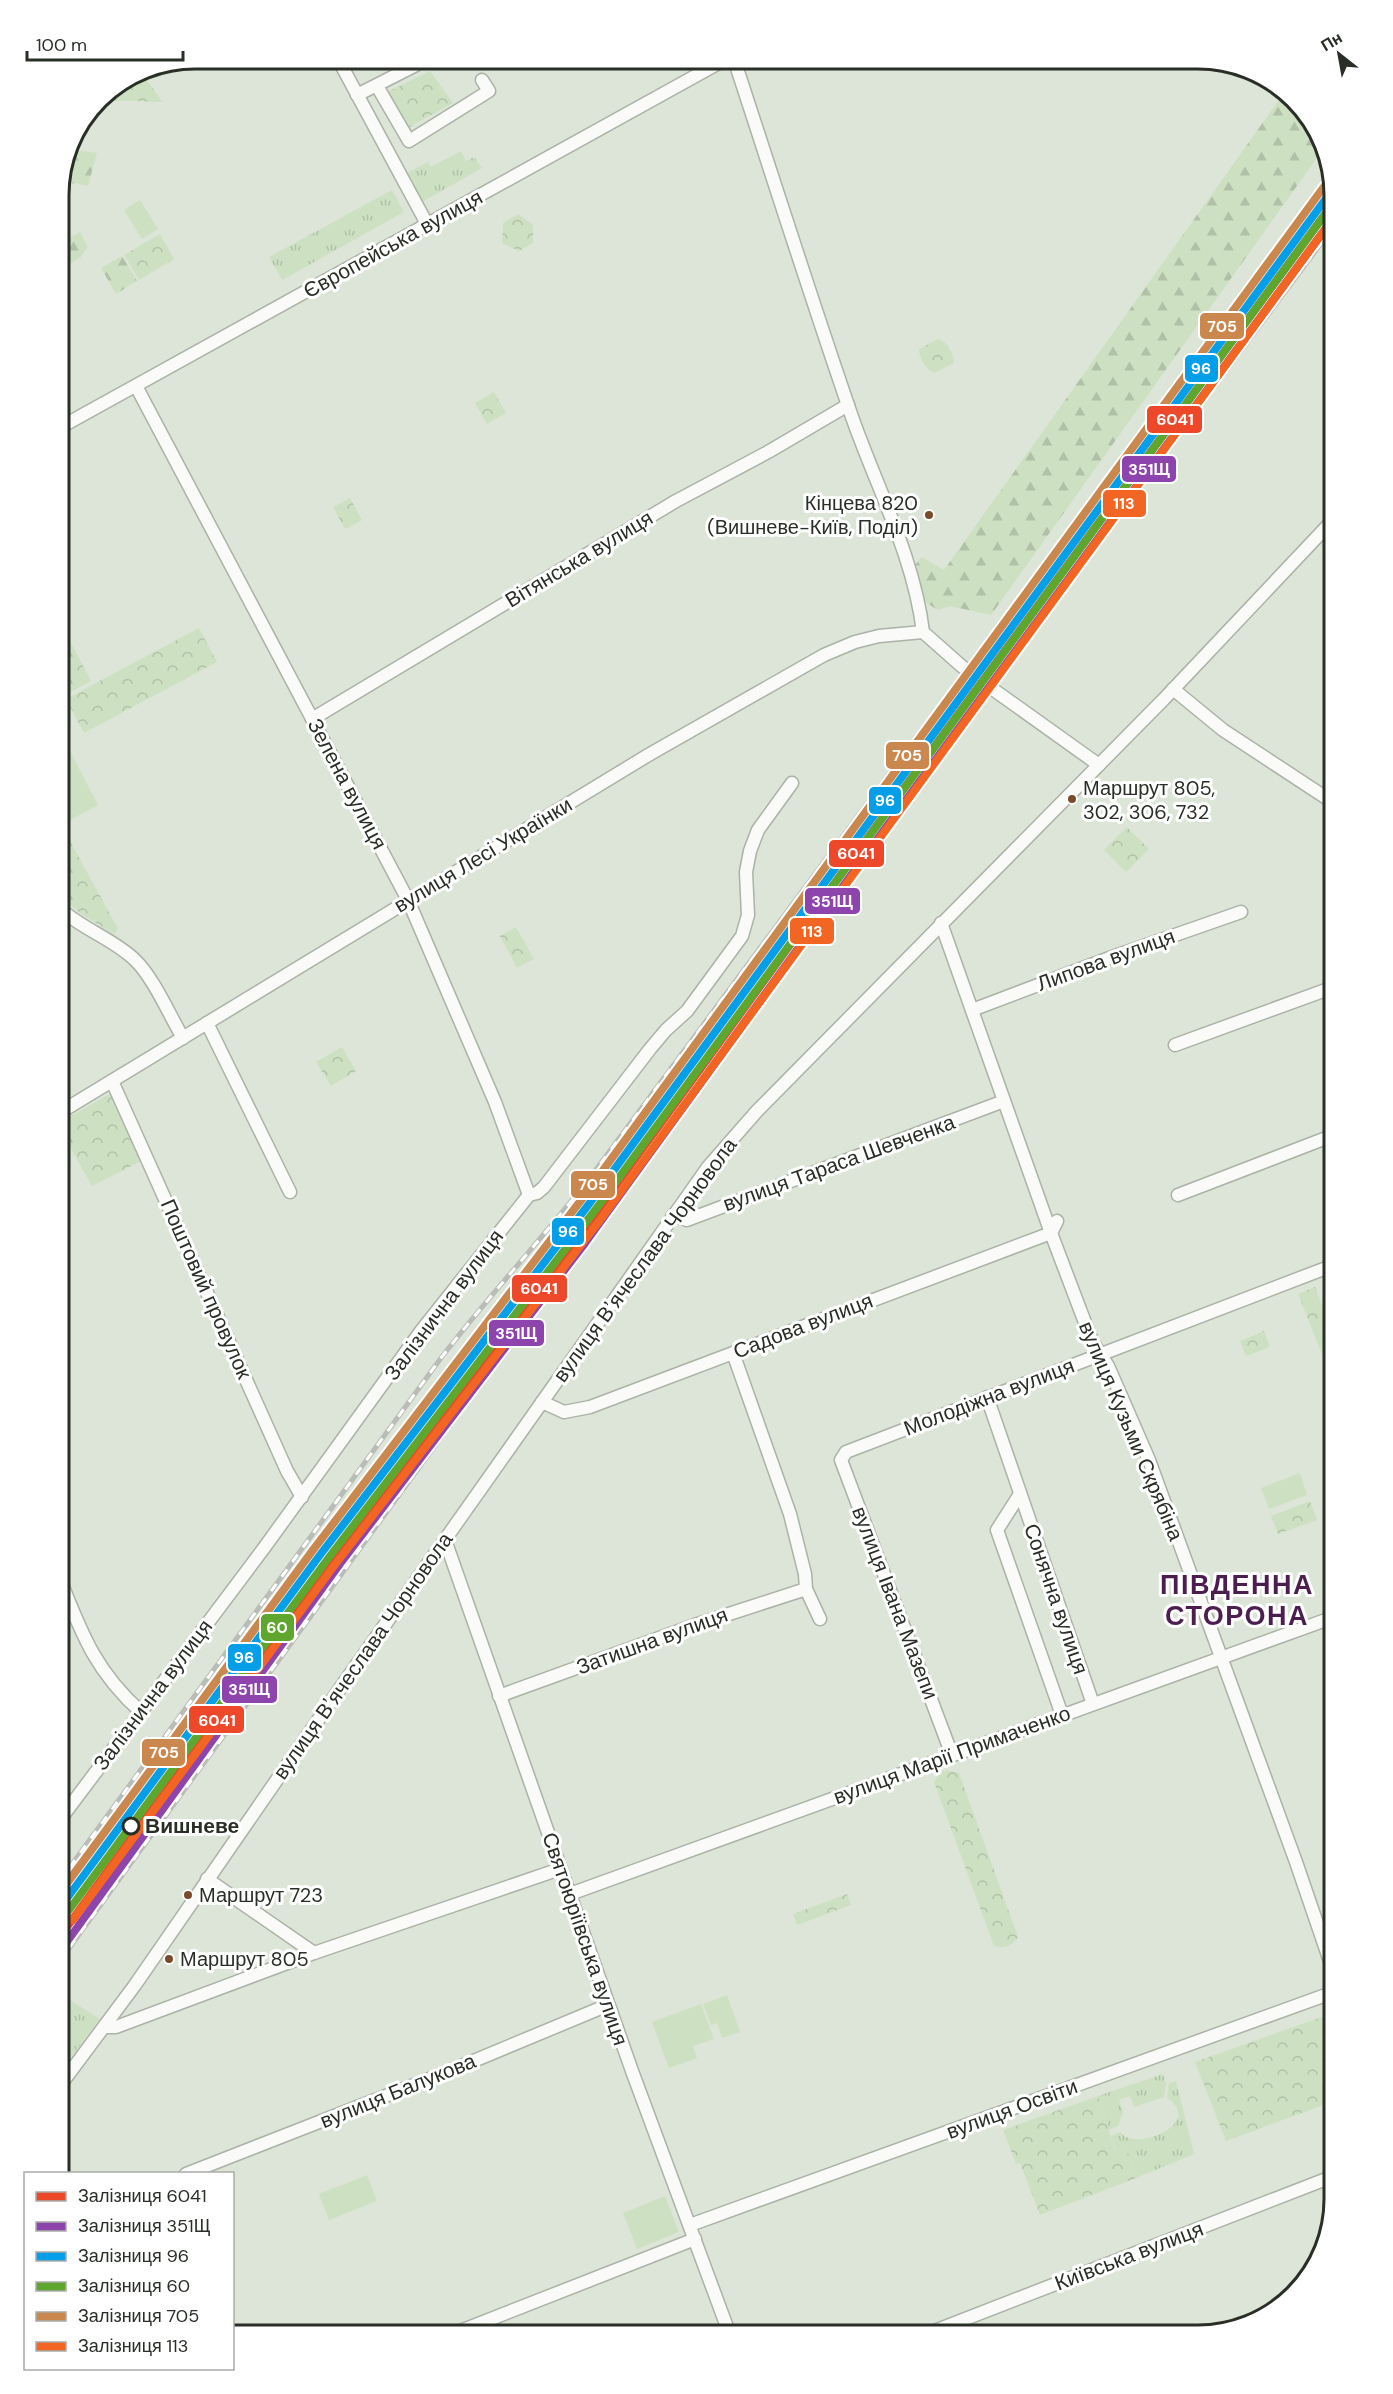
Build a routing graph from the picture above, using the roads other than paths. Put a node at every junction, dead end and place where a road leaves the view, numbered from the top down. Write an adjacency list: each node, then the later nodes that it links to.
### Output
1 (344, 69): 7 (street)
2 (408, 69): 6 (street)
3 (708, 69): 8 (street, Європейська вулиця)
4 (737, 69): 10 (street)
5 (482, 80): 6 (street)
6 (376, 86): 7 (street)
7 (357, 94): 8 (street)
8 (427, 224): 9 (street, Європейська вулиця)
9 (136, 386): 11 (street, Європейська вулиця); 15 (street, Зелена вулиця)
10 (848, 405): 13 (street); 15 (street, Вітянська вулиця)
11 (69, 423)
12 (1324, 531): 14 (street, вулиця Вʼячеслава Чорновола)
13 (923, 632): 16 (street); 19 (street, вулиця Лесі Українки)
14 (1173, 689): 16 (street, вулиця Вʼячеслава Чорновола); 18 (street)
15 (312, 719): 19 (street, Зелена вулиця)
16 (1099, 765): 22 (street, вулиця Вʼячеслава Чорновола)
17 (792, 783): 33 (street, Залізнична вулиця)
18 (1324, 796)
19 (408, 900): 25 (street, вулиця Лесі Українки); 33 (street, Зелена вулиця)
20 (1241, 912): 24 (street, Липова вулиця)
21 (69, 916): 26 (street)
22 (941, 923): 24 (street, вулиця Кузьми Скрябіна); 35 (street, вулиця Вʼячеслава Чорновола)
23 (1324, 991): 27 (street)
24 (972, 1010): 29 (street, вулиця Кузьми Скрябіна)
25 (207, 1023): 26 (street, вулиця Лесі Українки); 32 (street)
26 (183, 1038): 28 (street, вулиця Лесі Українки)
27 (1175, 1045)
28 (112, 1081): 30 (street, вулиця Лесі Українки); 45 (street, Поштовий провулок)
29 (1004, 1101): 35 (street, вулиця Тараса Шевченка); 37 (street, вулиця Кузьми Скрябіна)
30 (69, 1107)
31 (1324, 1139): 34 (street)
32 (290, 1192)
33 (529, 1195): 45 (street, Залізнична вулиця)
34 (1178, 1195)
35 (673, 1215): 42 (street, вулиця Вʼячеслава Чорновола)
36 (1057, 1221): 37 (street)
37 (1051, 1233): 39 (street, Садова вулиця); 40 (street, вулиця Кузьми Скрябіна)
38 (1324, 1269): 40 (street, Молодіжна вулиця)
39 (733, 1353): 42 (street, Садова вулиця); 47 (street)
40 (1101, 1353): 41 (street, Молодіжна вулиця); 51 (street, вулиця Кузьми Скрябіна)
41 (987, 1397): 43 (street, Молодіжна вулиця); 44 (street, Сонячна вулиця)
42 (542, 1402): 46 (street, вулиця Вʼячеслава Чорновола)
43 (846, 1452): 56 (street, вулиця Івана Мазепи)
44 (1020, 1494): 53 (street, Сонячна вулиця); 55 (street, Сонячна вулиця)
45 (302, 1497): 54 (street, Залізнична вулиця)
46 (445, 1540): 52 (street, Святоюріївська вулиця); 59 (street, вулиця Вʼячеслава Чорновола)
47 (806, 1589): 49 (street); 52 (street, Затишна вулиця)
48 (69, 1601): 54 (street)
49 (820, 1619)
50 (1324, 1621): 51 (street, вулиця Марії Примаченко)
51 (1221, 1658): 53 (street, вулиця Марії Примаченко); 61 (street, вулиця Кузьми Скрябіна)
52 (499, 1696): 58 (street, Святоюріївська вулиця)
53 (1093, 1704): 55 (street, вулиця Марії Примаченко)
54 (141, 1712): 57 (street, Залізнична вулиця)
55 (1062, 1715): 56 (street, вулиця Марії Примаченко)
56 (952, 1755): 60 (street, вулиця Марії Примаченко)
57 (69, 1807)
58 (560, 1869): 60 (street, Святоюріївська вулиця); 62 (street)
59 (207, 1878): 62 (street); 65 (street, вулиця Вʼячеслава Чорновола)
60 (570, 1894): 64 (street, Святоюріївська вулиця)
61 (1324, 1943)
62 (315, 1953): 65 (street)
63 (1324, 1996): 69 (street, вулиця Освіти)
64 (608, 2005): 67 (street, вулиця Балукова); 69 (street, Святоюріївська вулиця)
65 (104, 2027): 66 (street, вулиця Вʼячеслава Чорновола)
66 (69, 2073)
67 (191, 2172)
68 (1324, 2180): 73 (street, Київська вулиця)
69 (690, 2225): 70 (street, Святоюріївська вулиця)
70 (695, 2239): 71 (street); 72 (street, Святоюріївська вулиця)
71 (476, 2325)
72 (726, 2325)
73 (952, 2325)

